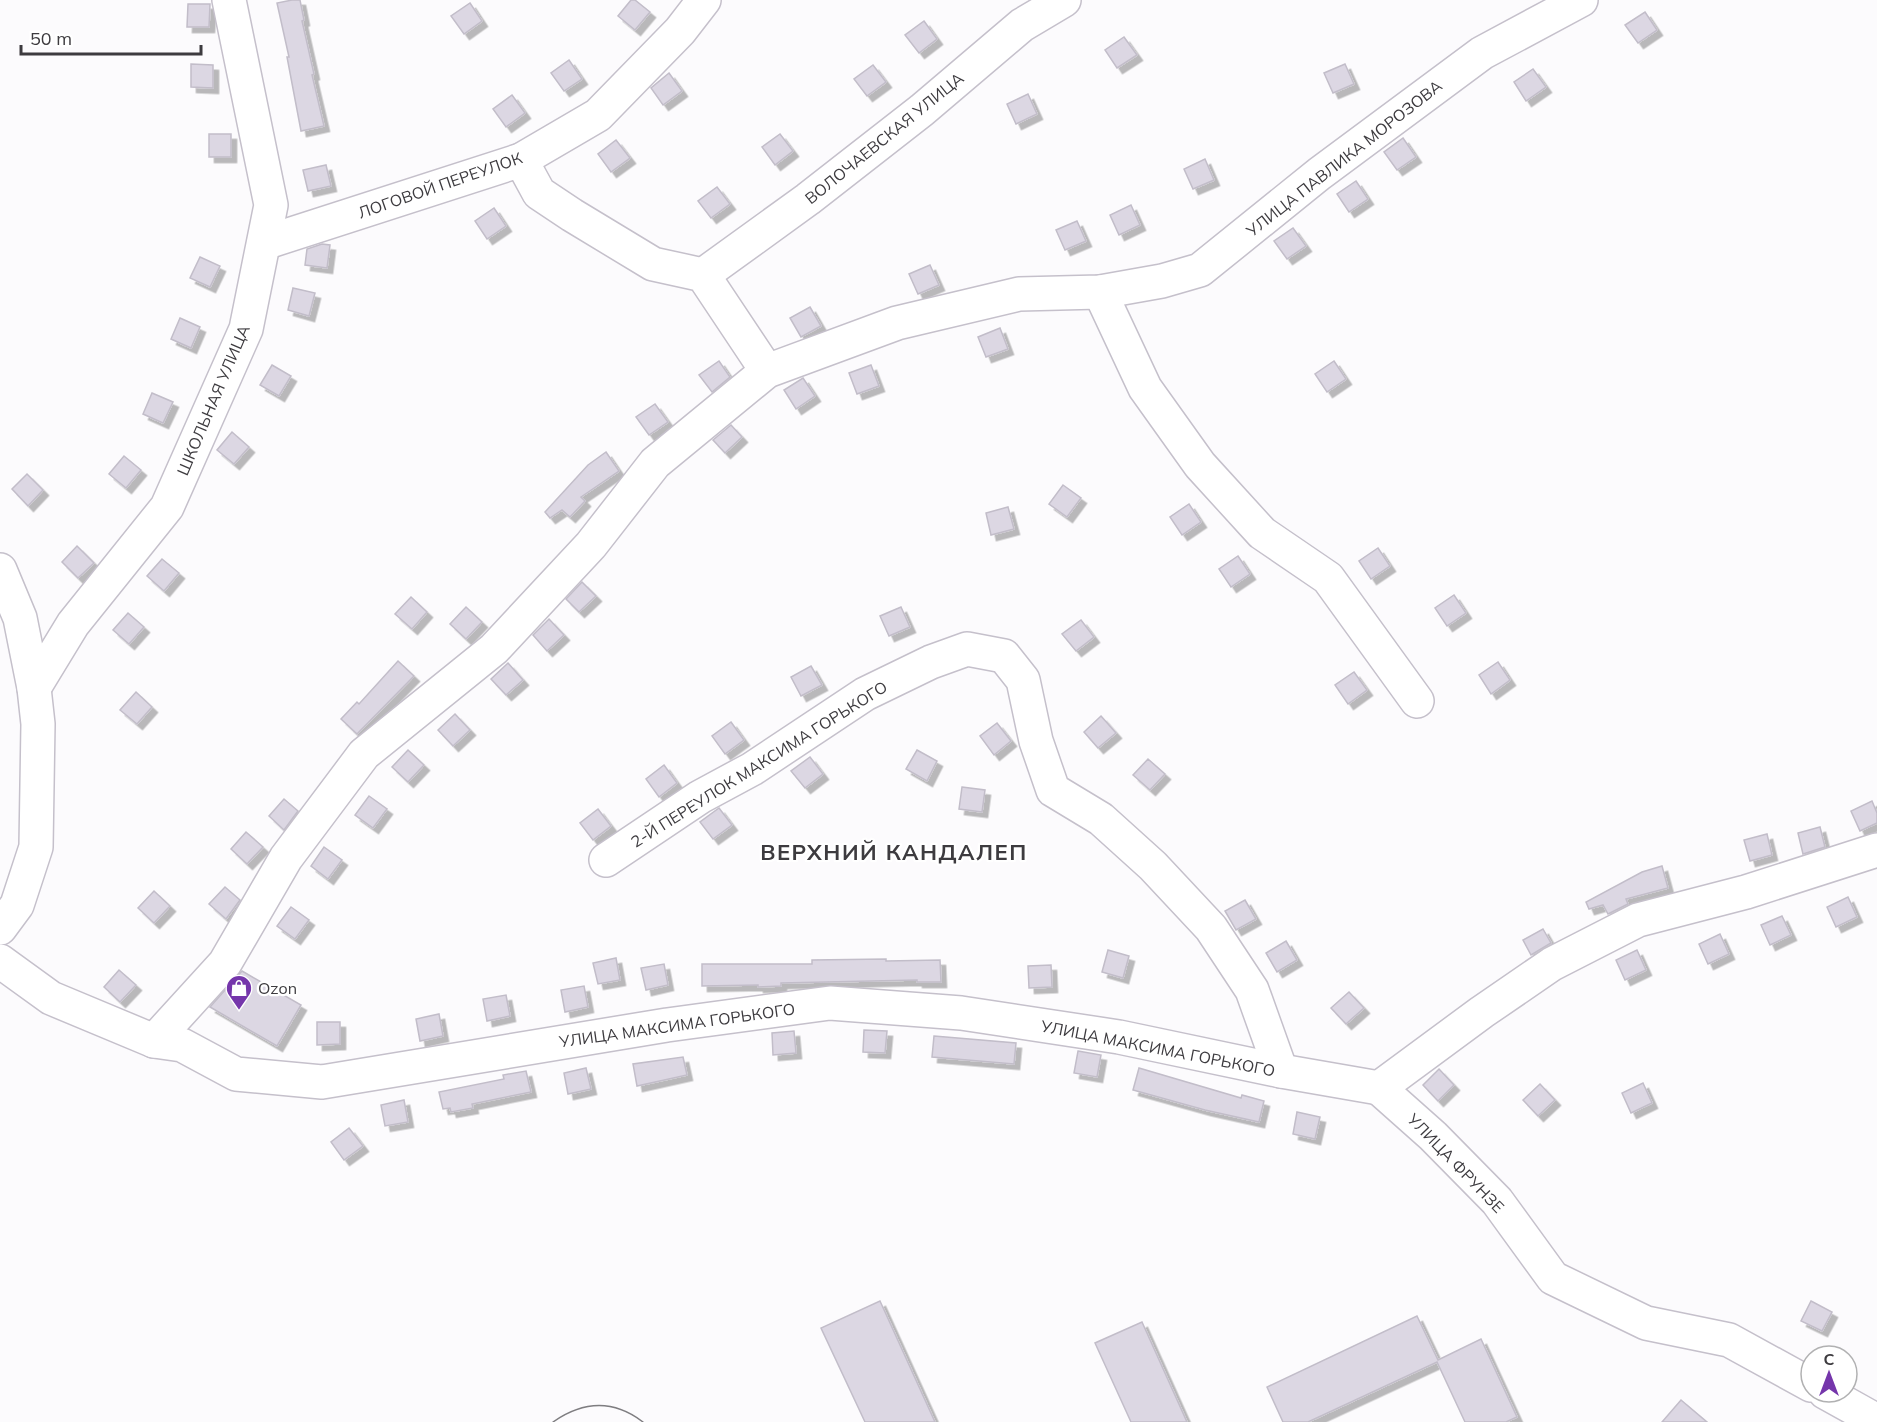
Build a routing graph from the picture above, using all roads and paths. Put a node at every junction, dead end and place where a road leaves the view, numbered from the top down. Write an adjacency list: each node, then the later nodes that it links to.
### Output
1 (229, 0): 6 (street, ШКОЛЬНАЯ УЛИЦА)
2 (704, 0): 5 (street, ЛОГОВОЙ ПЕРЕУЛОК)
3 (1064, 0): 7 (street, ВОЛОЧАЕВСКАЯ УЛИЦА)
4 (1581, 0): 8 (street, УЛИЦА ПАВЛИКА МОРОЗОВА)
5 (521, 160): 6 (street, ЛОГОВОЙ ПЕРЕУЛОК); 7 (street)
6 (264, 243): 11 (street, ШКОЛЬНАЯ УЛИЦА)
7 (703, 275): 9 (street)
8 (1100, 292): 9 (street, УЛИЦА ПАВЛИКА МОРОЗОВА); 12 (street)
9 (767, 371): 17 (street, УЛИЦА ПАВЛИКА МОРОЗОВА)
10 (0, 570): 11 (street)
11 (34, 688): 15 (street)
12 (1417, 701)
13 (1877, 850): 19 (street)
14 (606, 860): 18 (street, 2-Й ПЕРЕУЛОК МАКСИМА ГОРЬКОГО)
15 (0, 928)
16 (0, 960): 17 (street, УЛИЦА МАКСИМА ГОРЬКОГО)
17 (154, 1041): 18 (street, УЛИЦА МАКСИМА ГОРЬКОГО)
18 (1281, 1071): 19 (street, УЛИЦА МАКСИМА ГОРЬКОГО)
19 (1379, 1088): 20 (street, УЛИЦА ФРУНЗЕ)
20 (1799, 1378)
21 (1847, 1404): 22 (street)
22 (1877, 1420)

